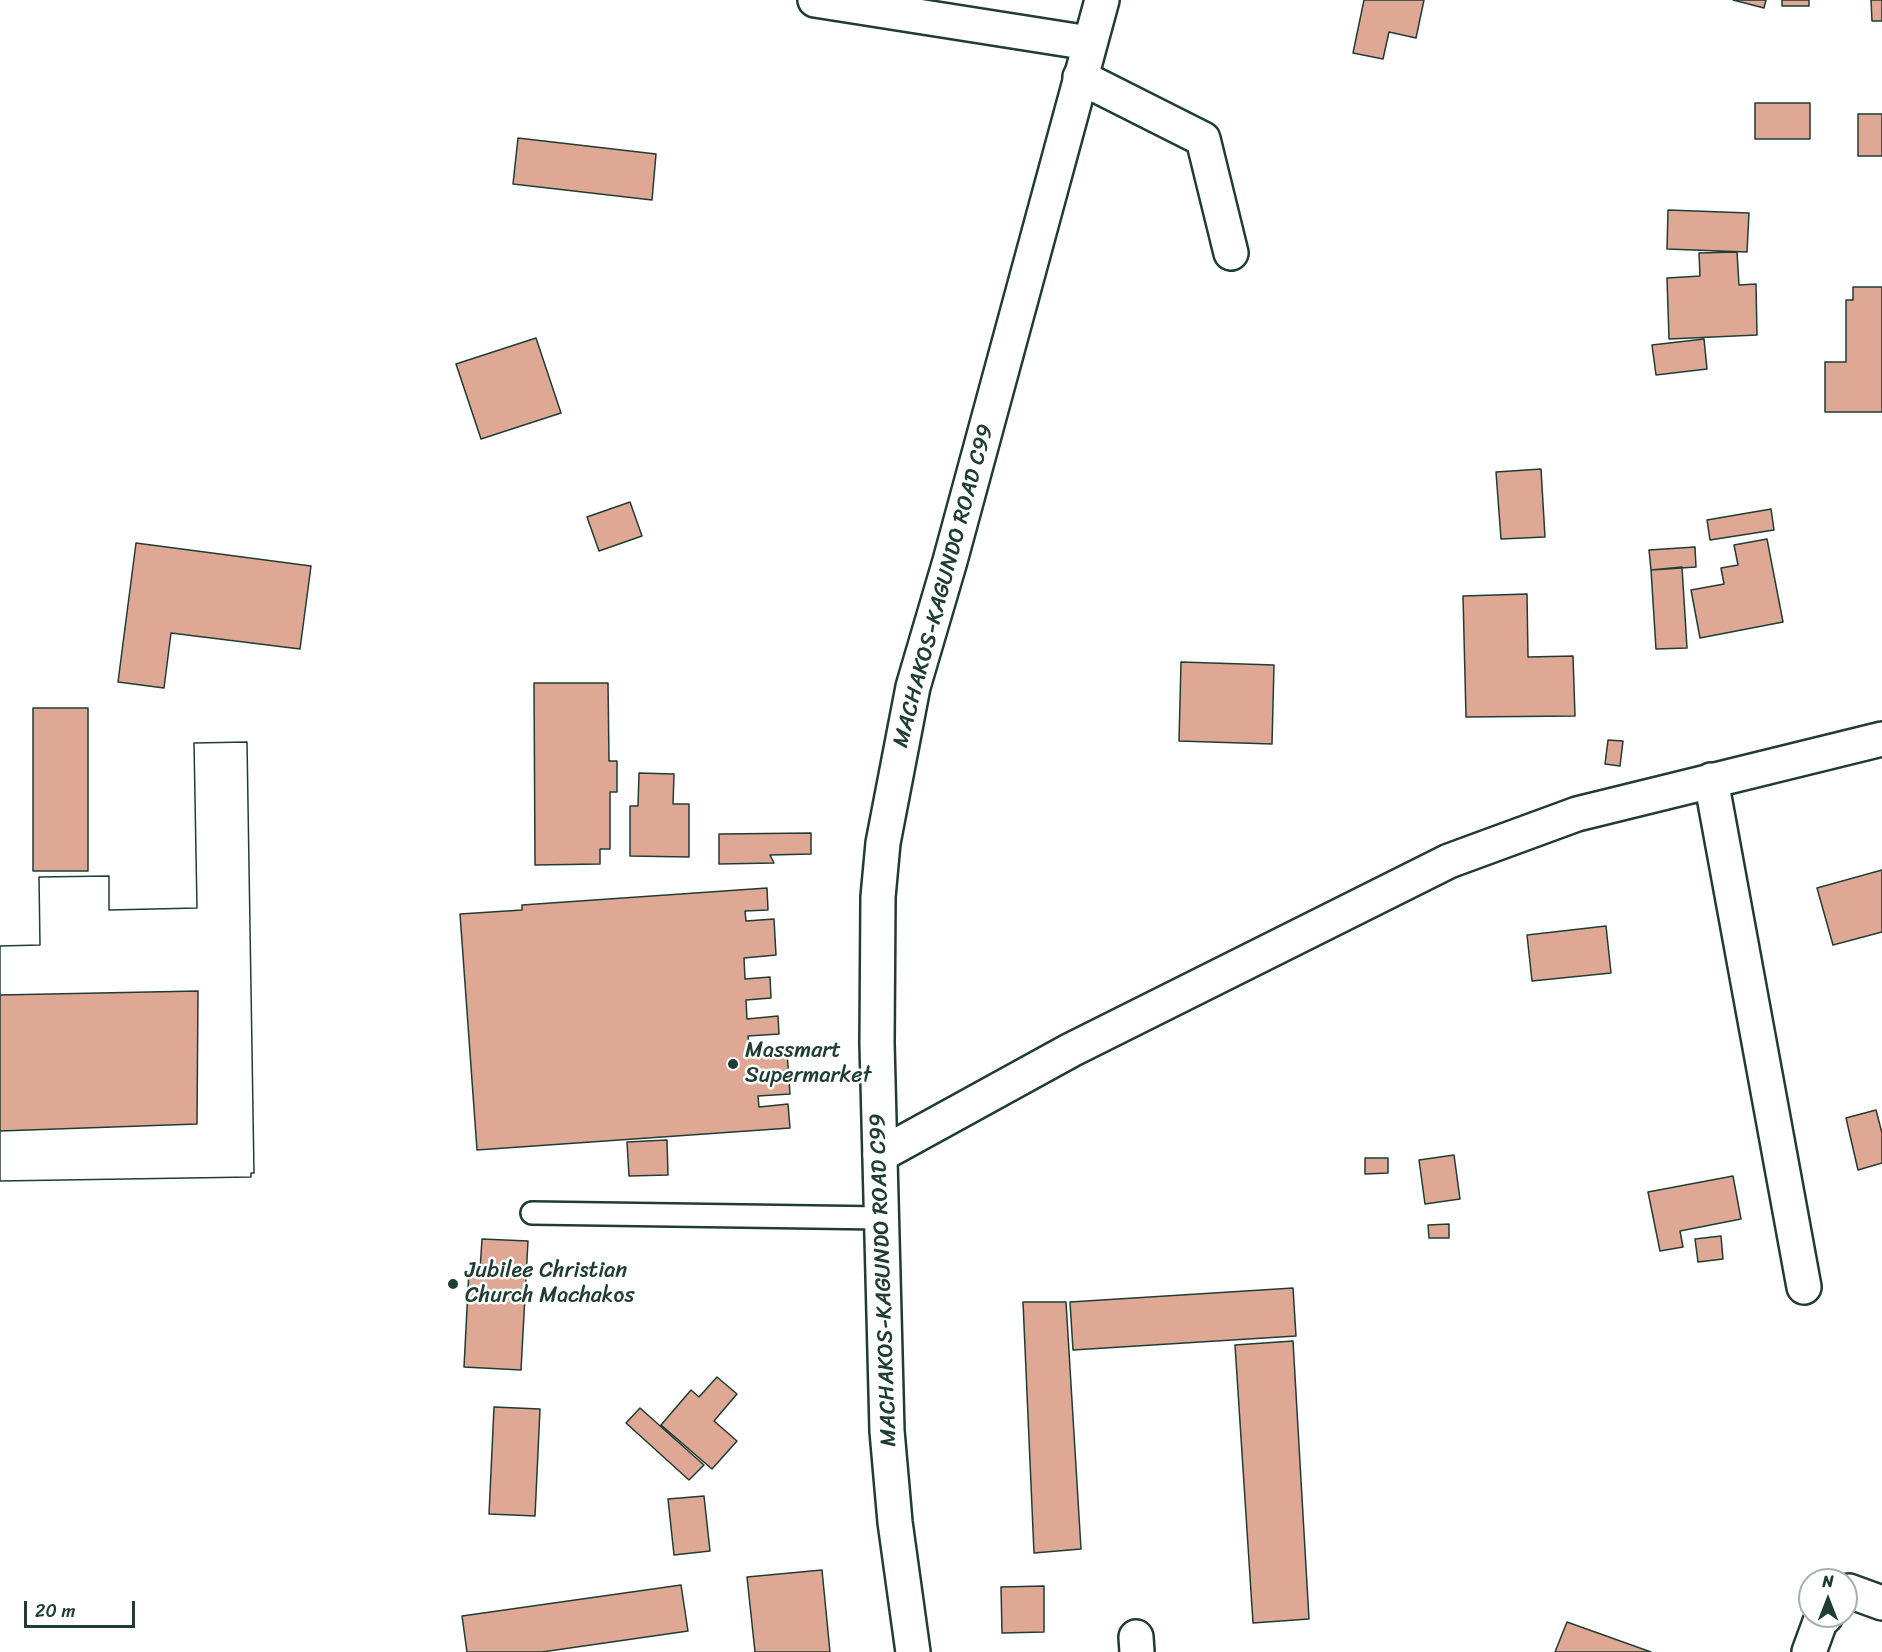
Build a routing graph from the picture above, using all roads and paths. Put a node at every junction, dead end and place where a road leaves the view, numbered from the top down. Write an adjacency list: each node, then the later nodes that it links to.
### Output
1 (816, 0): 3 (street)
2 (1102, 0): 3 (street, MACHAKOS-KAGUNDO ROAD C99)
3 (1089, 44): 4 (street, MACHAKOS-KAGUNDO ROAD C99)
4 (1080, 77): 5 (street); 8 (street, MACHAKOS-KAGUNDO ROAD C99)
5 (1231, 253)
6 (1882, 739): 7 (street)
7 (1711, 780): 8 (street); 11 (street)
8 (880, 1155): 10 (street, MACHAKOS-KAGUNDO ROAD C99)
9 (532, 1214): 10 (lane)
10 (882, 1218): 15 (street, MACHAKOS-KAGUNDO ROAD C99)
11 (1804, 1287)
12 (1858, 1595): 13 (street)
13 (1882, 1603)
14 (1818, 1628): 16 (street)
15 (913, 1652)
16 (1809, 1652)

